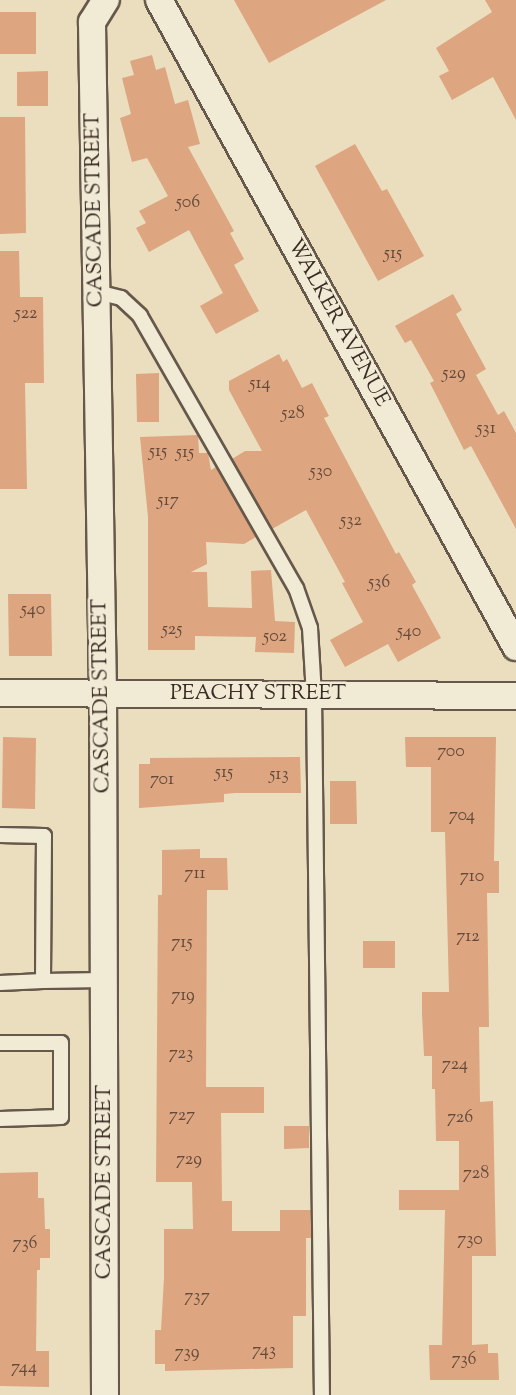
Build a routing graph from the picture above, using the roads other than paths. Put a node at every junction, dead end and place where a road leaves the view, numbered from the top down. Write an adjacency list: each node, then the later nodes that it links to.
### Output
1 (106, 0): 3 (street, CASCADE STREET)
2 (159, 0): 4 (street, WALKER AVENUE)
3 (97, 292): 6 (street, CASCADE STREET); 7 (lane)
4 (516, 647)
5 (0, 693): 6 (street, PEACHY STREET)
6 (103, 694): 7 (street, PEACHY STREET); 10 (street, CASCADE STREET)
7 (314, 695): 8 (street, PEACHY STREET); 16 (lane)
8 (516, 696)
9 (0, 835): 11 (lane)
10 (104, 980): 11 (lane); 15 (street, CASCADE STREET)
11 (43, 981): 12 (lane)
12 (0, 983)
13 (0, 1043): 14 (lane)
14 (0, 1119)
15 (105, 1395)
16 (322, 1395)

